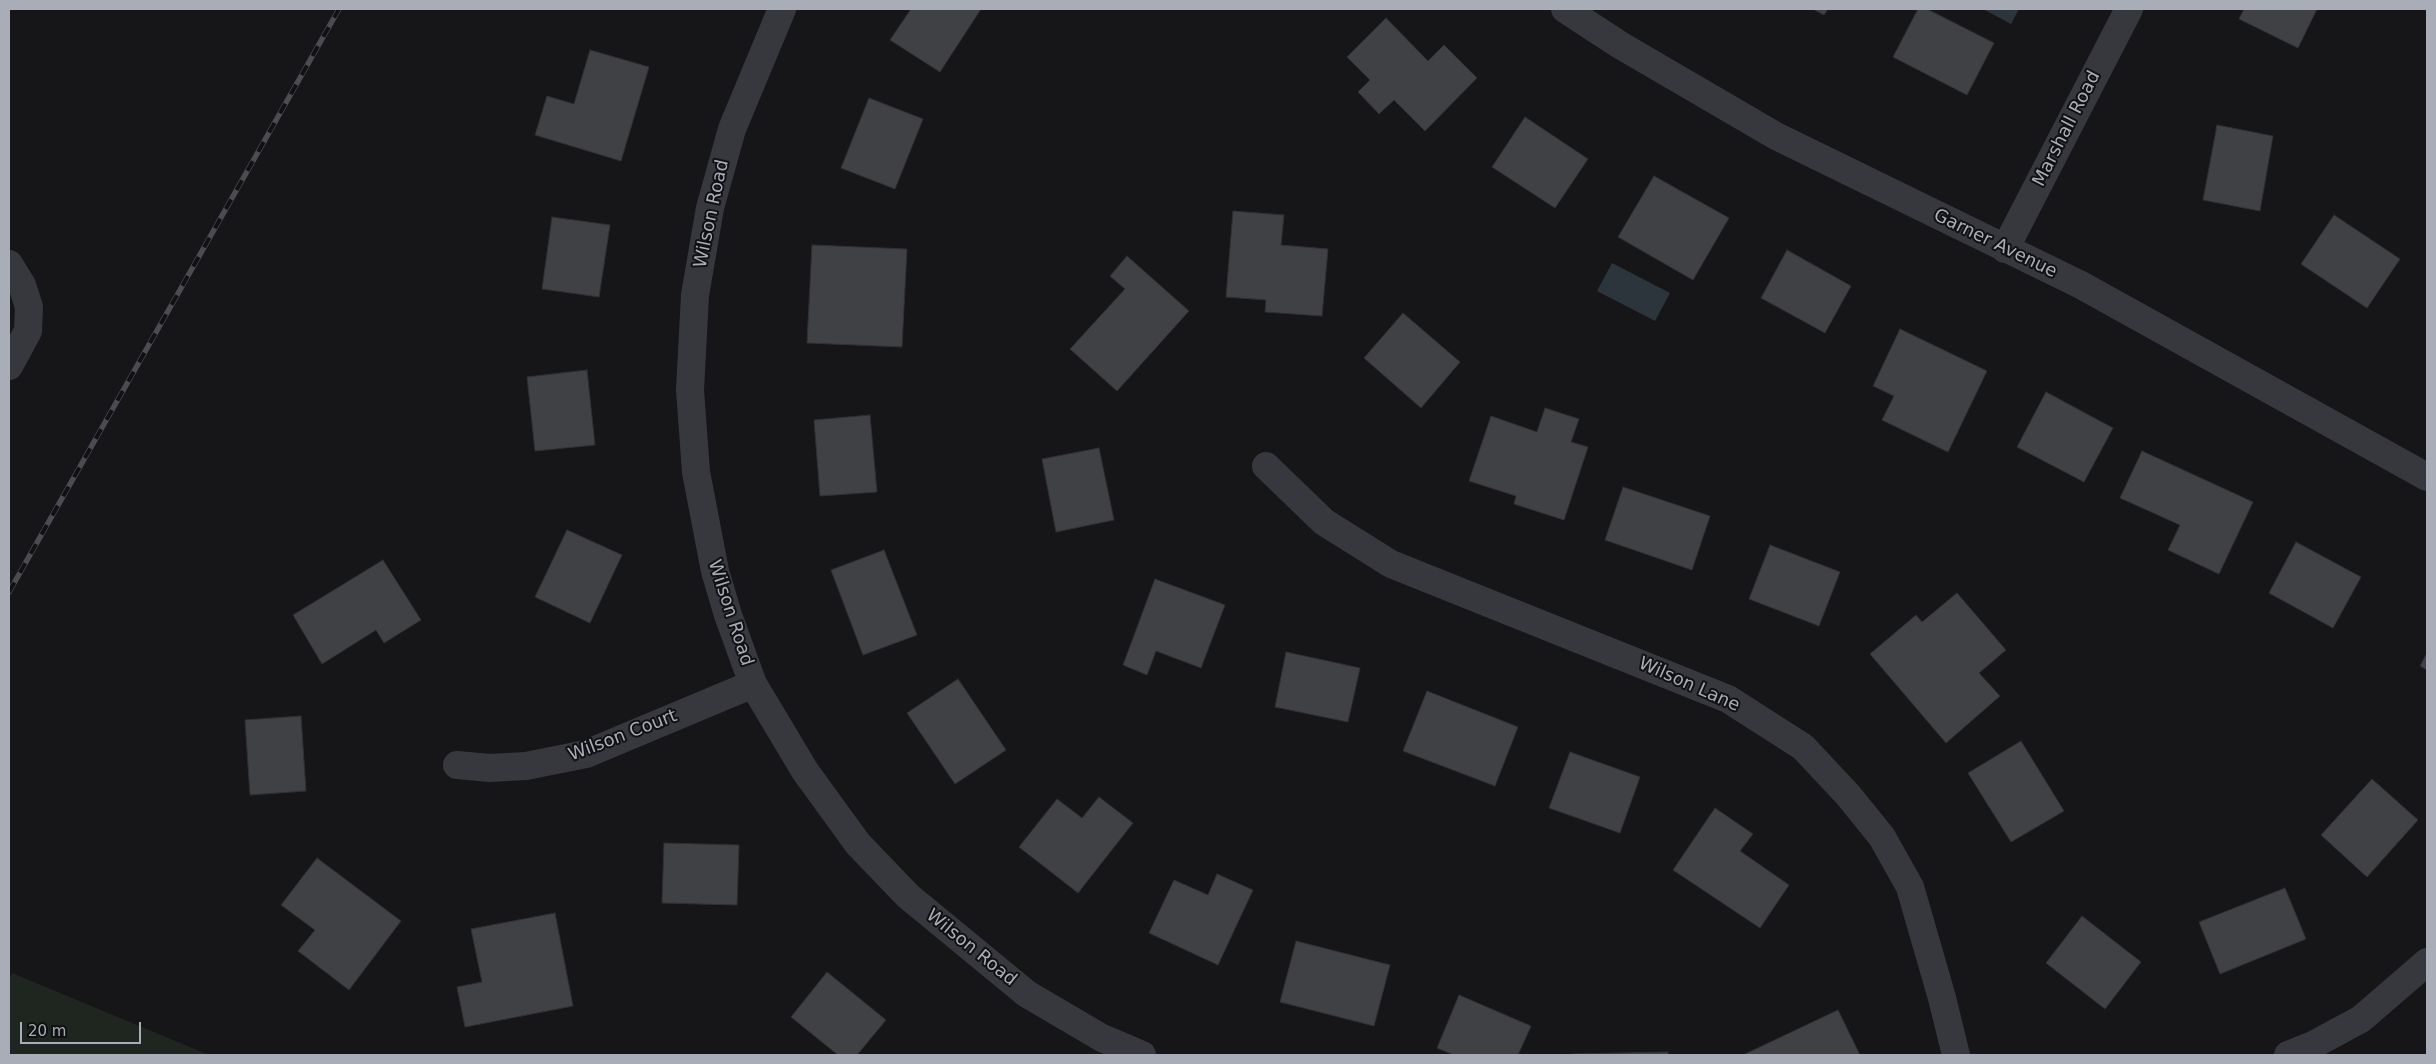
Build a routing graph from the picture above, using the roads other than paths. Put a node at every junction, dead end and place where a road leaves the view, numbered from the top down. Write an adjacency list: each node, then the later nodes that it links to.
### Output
1 (782, 9): 9 (street, Wilson Road)
2 (1565, 9): 4 (street, Garner Avenue)
3 (2129, 9): 4 (street, Marshall Road)
4 (2005, 249): 8 (street, Garner Avenue)
5 (9, 264): 6 (street)
6 (9, 366)
7 (1266, 466): 13 (street, Wilson Lane)
8 (2427, 476)
9 (754, 684): 10 (street, Wilson Court); 12 (street, Wilson Road)
10 (457, 765)
11 (2427, 962): 14 (street)
12 (1142, 1055)
13 (1956, 1055)
14 (2288, 1055)

